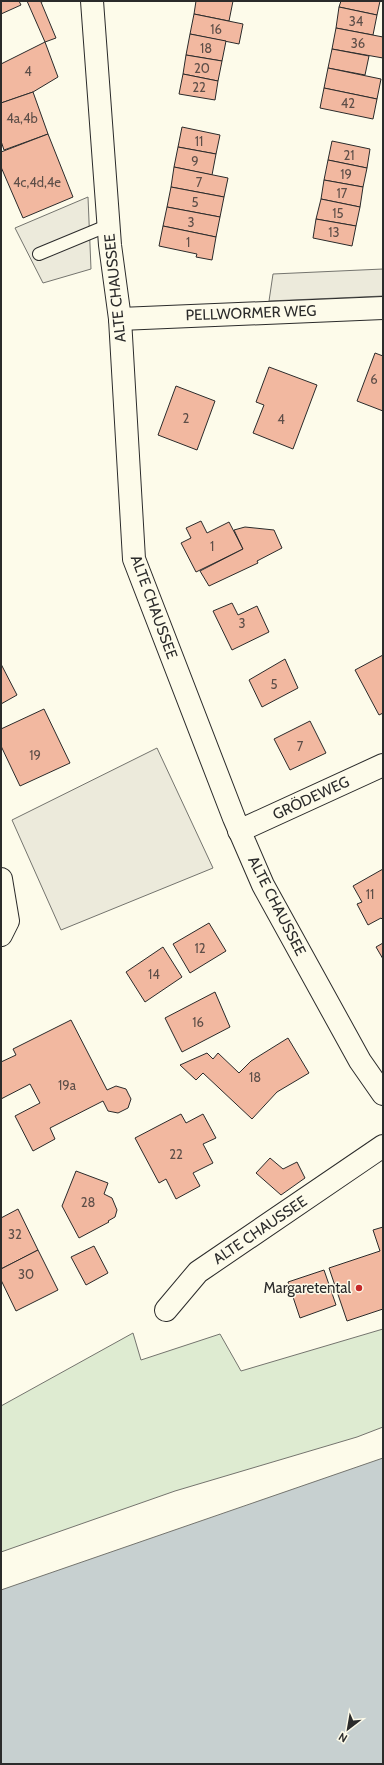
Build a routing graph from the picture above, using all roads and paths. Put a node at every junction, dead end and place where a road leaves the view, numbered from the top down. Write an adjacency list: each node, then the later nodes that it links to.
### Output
1 (92, 1): 2 (street, ALTE CHAUSSEE)
2 (109, 225): 3 (lane); 5 (street, ALTE CHAUSSEE)
3 (39, 254)
4 (383, 308): 5 (street, PELLWORMER WEG)
5 (120, 319): 7 (street, ALTE CHAUSSEE)
6 (383, 765): 7 (street, GRÖDEWEG)
7 (239, 831): 10 (street, ALTE CHAUSSEE)
8 (1, 879): 9 (street)
9 (1, 935)
10 (383, 1094)
11 (383, 1146): 12 (street, ALTE CHAUSSEE)
12 (166, 1310)

